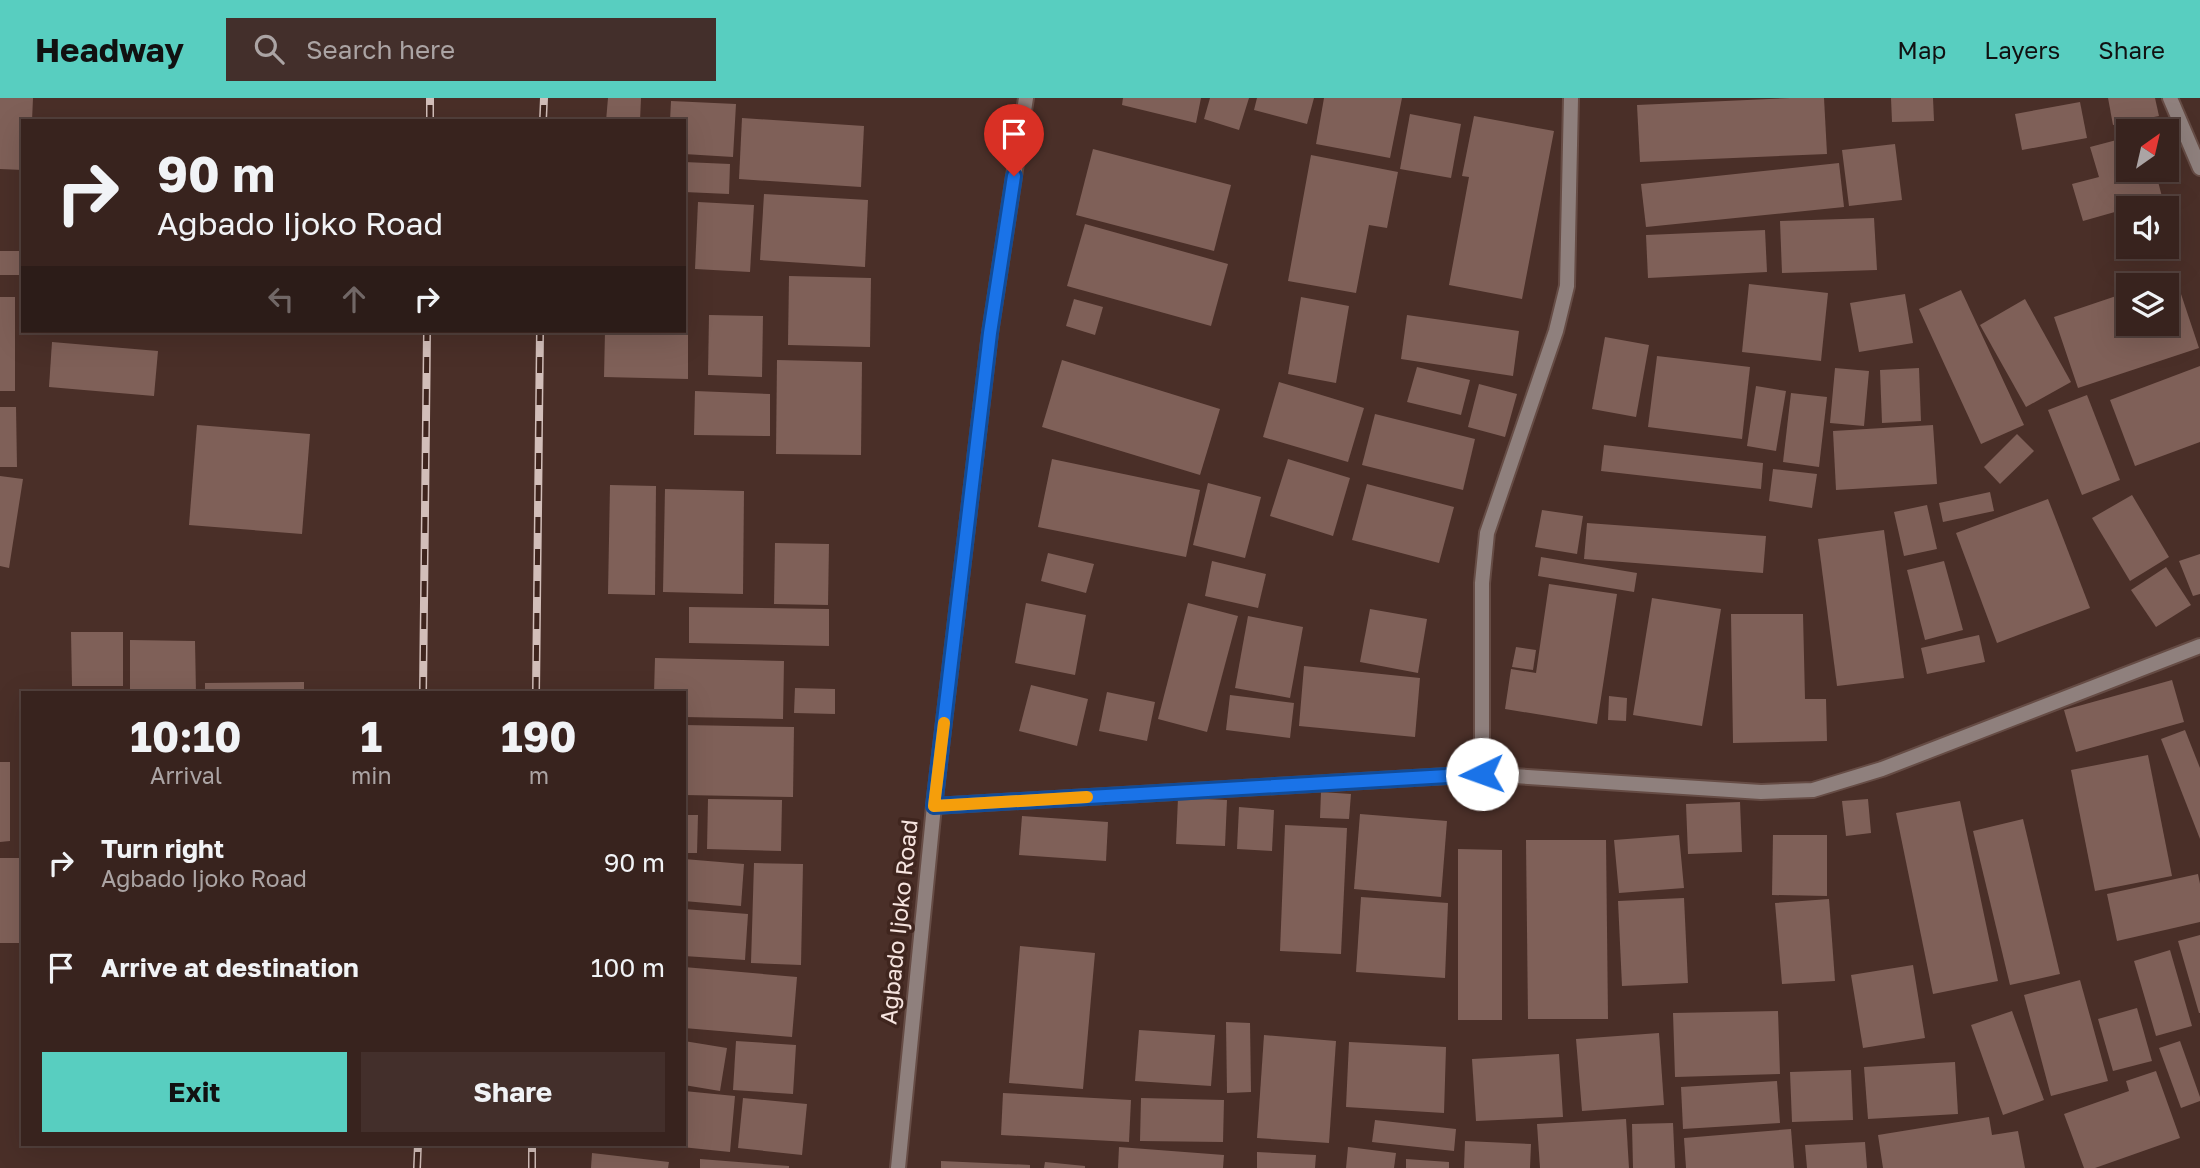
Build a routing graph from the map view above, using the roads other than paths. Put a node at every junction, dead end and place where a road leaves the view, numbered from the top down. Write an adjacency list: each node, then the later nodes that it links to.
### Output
1 (1026, 98): 7 (street, Agbado Ijoko Road)
2 (1571, 98): 6 (street)
3 (2169, 98): 4 (street)
4 (2200, 169)
5 (2200, 646): 6 (street)
6 (1482, 774): 7 (street)
7 (934, 806): 8 (street, Agbado Ijoko Road)
8 (898, 1168)

